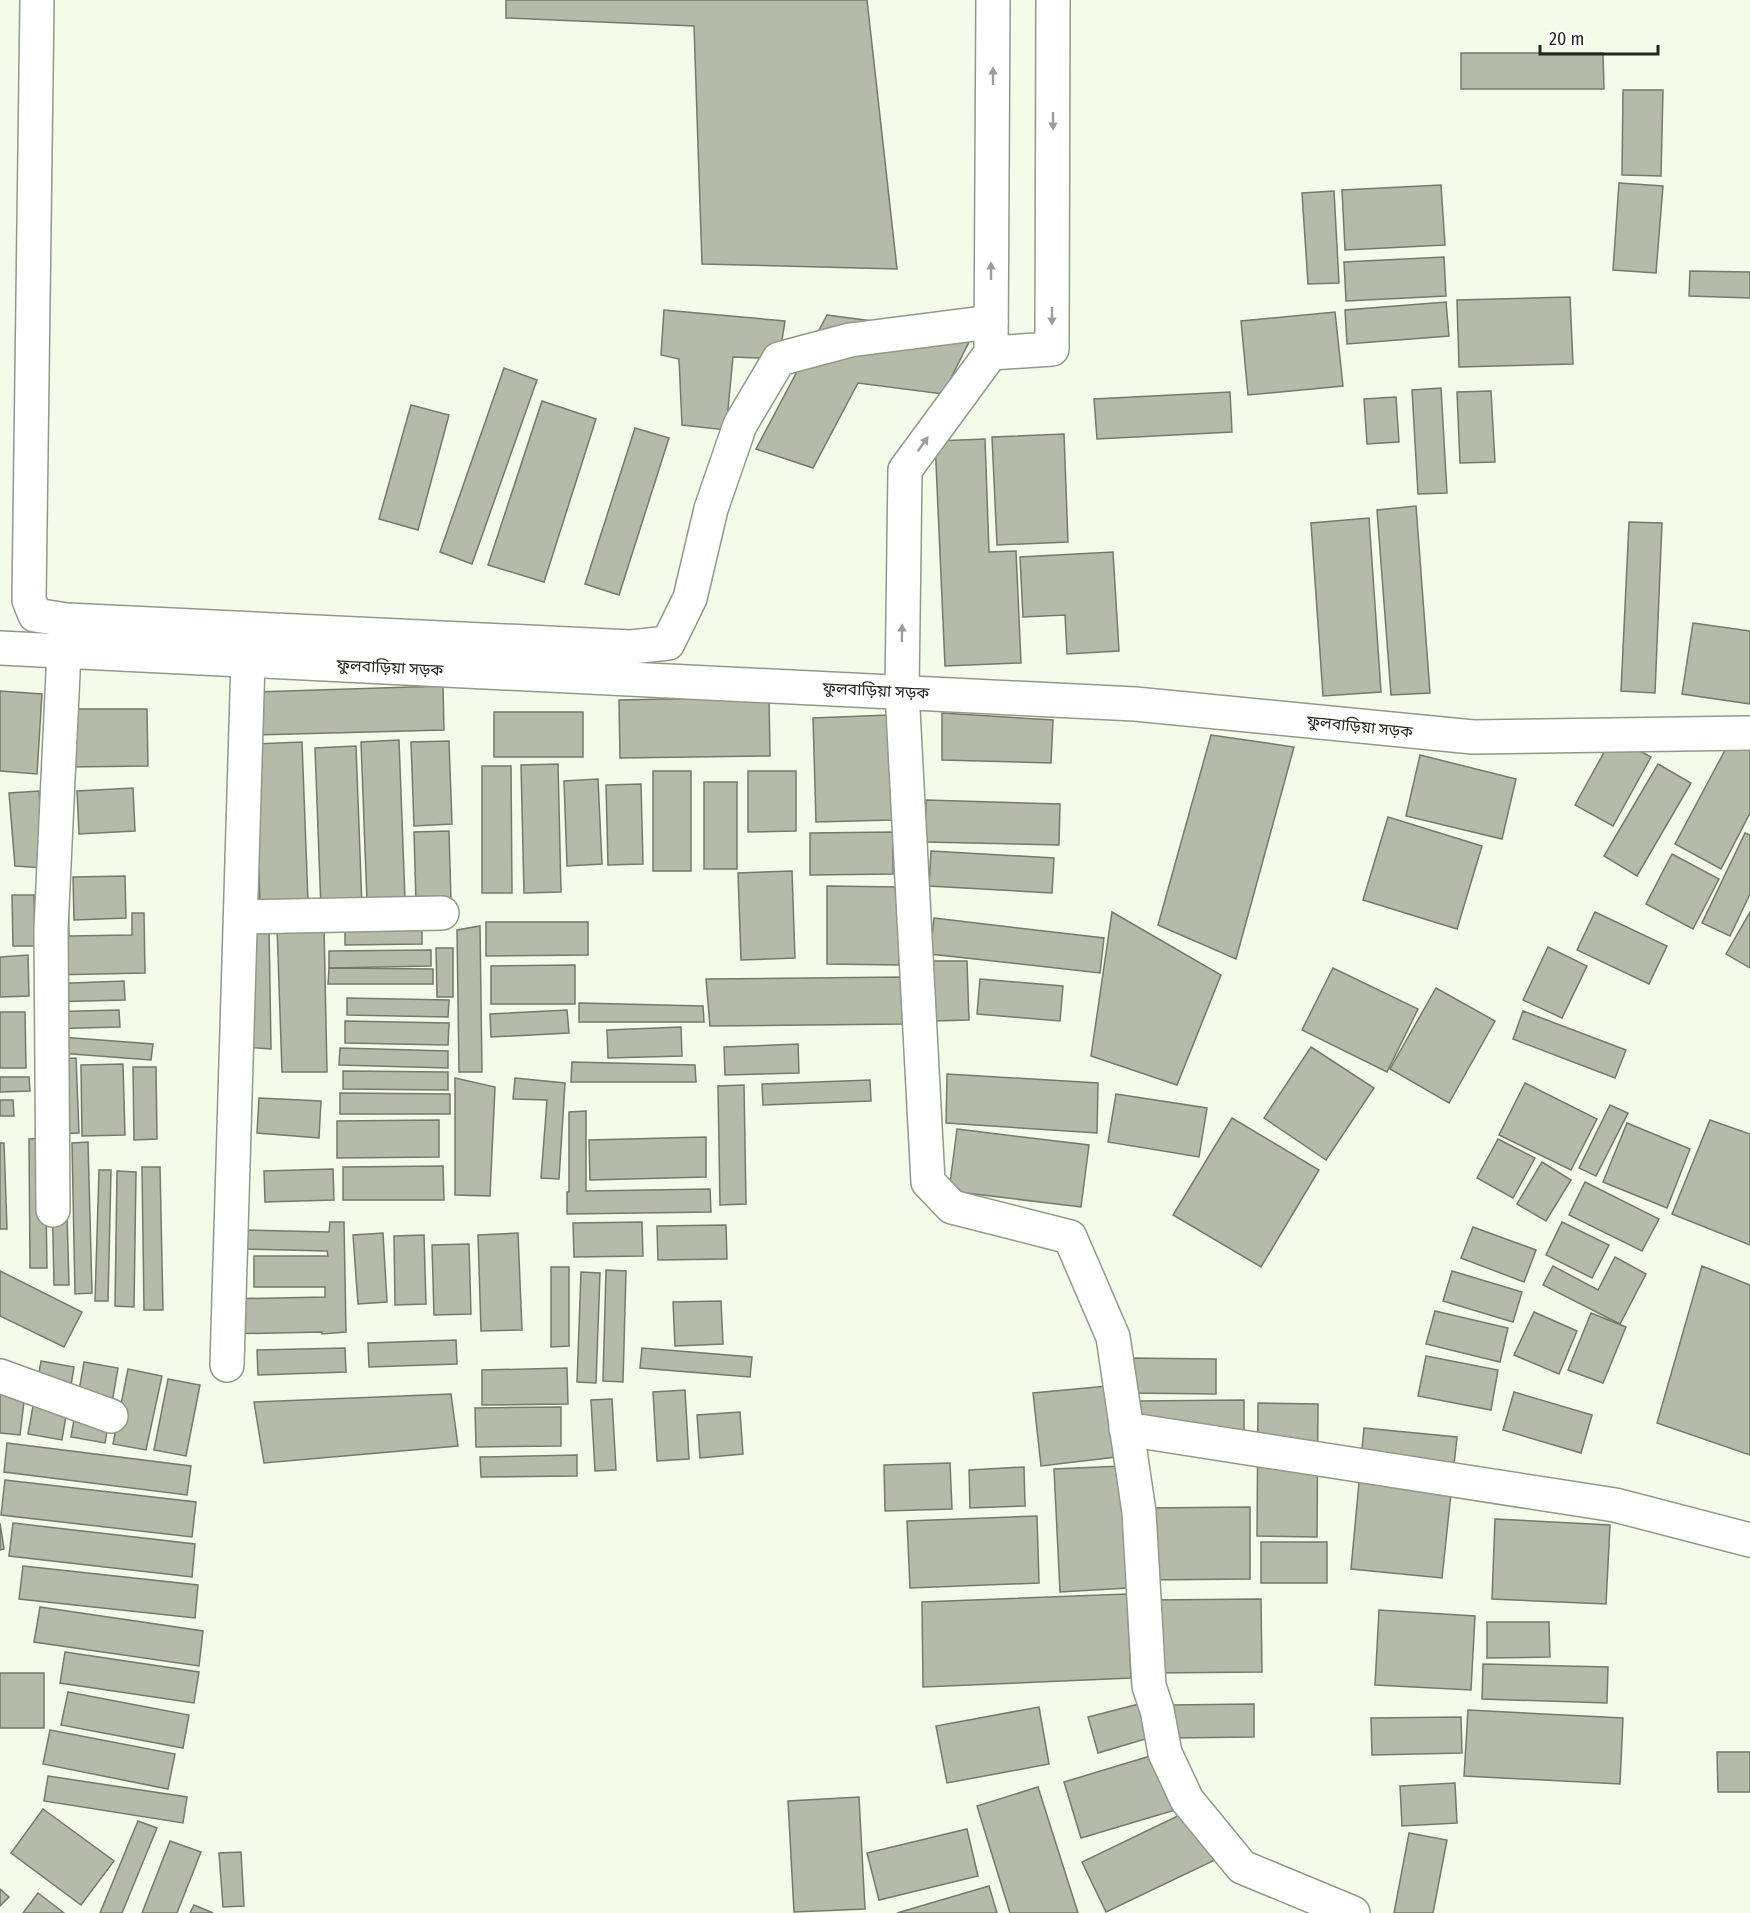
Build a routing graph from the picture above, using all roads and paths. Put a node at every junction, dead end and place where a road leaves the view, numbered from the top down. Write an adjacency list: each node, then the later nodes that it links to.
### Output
1 (37, 0): 4 (street)
2 (993, 0): 4 (street, one-way to 2)
3 (1053, 0): 4 (street, one-way to 4)
4 (991, 337): 8 (street, one-way to 4)
5 (0, 648): 6 (street, ফুলবাড়িয়া সড়ক)
6 (64, 651): 7 (street, ফুলবাড়িয়া সড়ক); 12 (street)
7 (248, 660): 8 (street, ফুলবাড়িয়া সড়ক); 11 (street)
8 (902, 692): 9 (street, ফুলবাড়িয়া সড়ক); 16 (street)
9 (1750, 733)
10 (442, 913): 11 (street)
11 (241, 917): 13 (street)
12 (53, 1210)
13 (227, 1365)
14 (0, 1376): 15 (street)
15 (111, 1416)
16 (1126, 1429): 17 (street); 18 (street)
17 (1750, 1540)
18 (1353, 1913)

